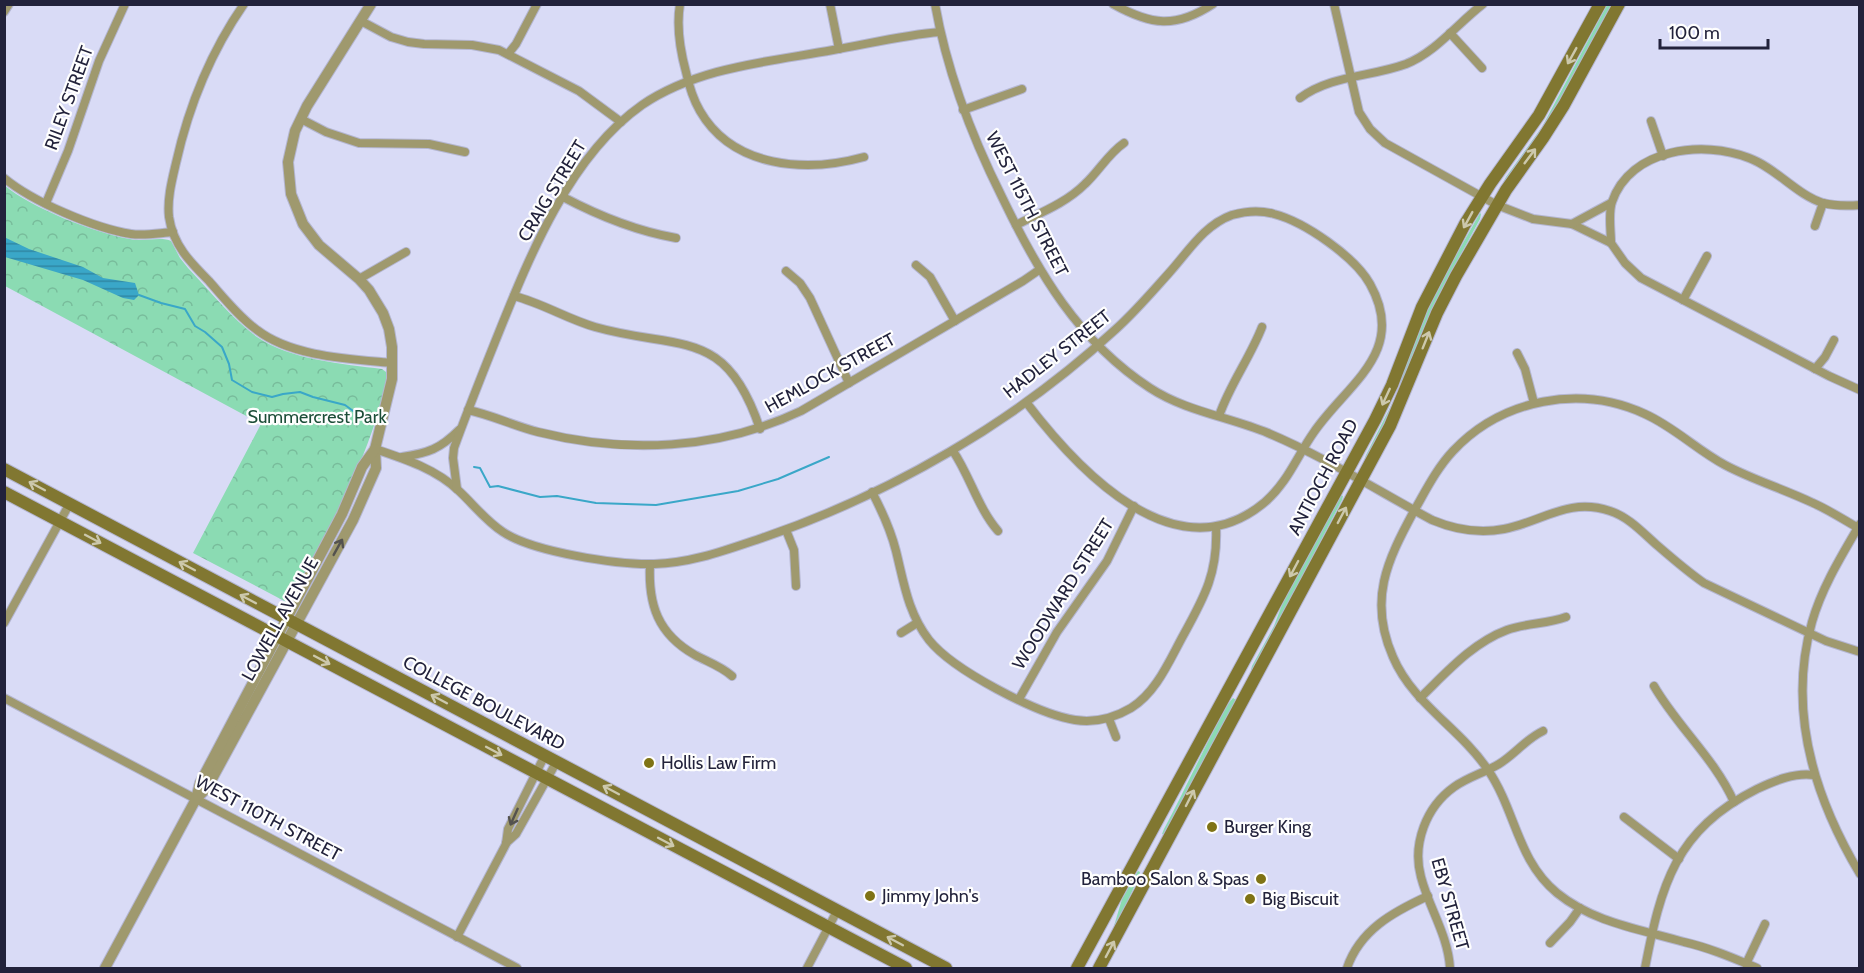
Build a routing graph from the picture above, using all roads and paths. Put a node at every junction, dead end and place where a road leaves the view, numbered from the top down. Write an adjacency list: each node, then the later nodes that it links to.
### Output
1 (9, 4): 15 (street)
2 (125, 4): 37 (street, RILEY STREET)
3 (244, 4): 45 (street)
4 (371, 4): 16 (street, LOWELL AVENUE)
5 (537, 4): 20 (street)
6 (680, 4): 23 (street)
7 (830, 4): 19 (street)
8 (935, 4): 17 (street, WEST 115TH STREET)
9 (1113, 4): 10 (street)
10 (1213, 4)
11 (1334, 4): 22 (street)
12 (1483, 4): 18 (street)
13 (1600, 4): 36 (main road, ANTIOCH ROAD, one-way to 36)
14 (1619, 4): 40 (main road, ANTIOCH ROAD, one-way to 14)
15 (4, 12)
16 (361, 21): 20 (street); 27 (street, LOWELL AVENUE)
17 (940, 32): 19 (street, CRAIG STREET); 26 (street, WEST 115TH STREET)
18 (1450, 33): 21 (street); 22 (street)
19 (839, 49): 23 (street, CRAIG STREET)
20 (508, 54): 28 (street)
21 (1482, 68)
22 (1350, 78): 25 (street); 36 (street)
23 (688, 81): 28 (street, CRAIG STREET); 33 (street)
24 (1022, 89): 26 (street)
25 (1300, 98)
26 (963, 110): 43 (street, WEST 115TH STREET)
27 (301, 119): 31 (street); 53 (street, LOWELL AVENUE)
28 (621, 122): 35 (street, CRAIG STREET)
29 (1651, 122): 32 (street)
30 (1124, 143): 43 (street)
31 (465, 152)
32 (1663, 156): 38 (street); 39 (street)
33 (864, 157)
34 (4, 178): 37 (street)
35 (563, 197): 46 (street); 54 (street, CRAIG STREET)
36 (1482, 197): 40 (street); 76 (main road, ANTIOCH ROAD, one-way to 76)
37 (46, 203): 45 (street)
38 (1611, 203): 42 (street); 47 (street)
39 (1823, 203): 41 (street); 44 (street)
40 (1497, 205): 42 (street); 77 (main road, ANTIOCH ROAD, one-way to 40)
41 (1860, 205)
42 (1572, 224): 47 (street)
43 (1016, 225): 51 (street, WEST 115TH STREET)
44 (1815, 226)
45 (173, 232): 61 (street)
46 (676, 238)
47 (1611, 243): 55 (street)
48 (406, 252): 53 (street)
49 (1707, 256): 55 (street)
50 (916, 265): 56 (street)
51 (1039, 270): 56 (street, HEMLOCK STREET); 59 (street, WEST 115TH STREET)
52 (786, 272): 63 (street)
53 (359, 279): 61 (street, LOWELL AVENUE)
54 (514, 296): 67 (street, CRAIG STREET); 70 (street)
55 (1683, 300): 62 (street)
56 (955, 321): 63 (street, HEMLOCK STREET)
57 (1262, 327): 68 (street)
58 (1834, 340): 62 (street)
59 (1098, 345): 65 (street, HADLEY STREET); 68 (street, WEST 115TH STREET); 72 (street, HADLEY STREET)
60 (1517, 353): 66 (street)
61 (393, 363): 71 (street, LOWELL AVENUE)
62 (1815, 369): 64 (street)
63 (849, 383): 70 (street, HEMLOCK STREET)
64 (1860, 390)
65 (1026, 402): 73 (street, HADLEY STREET); 82 (street)
66 (1534, 403): 83 (street); 86 (street)
67 (468, 410): 69 (street, CRAIG STREET); 70 (street, HEMLOCK STREET)
68 (1219, 416): 72 (street, WEST 115TH STREET)
69 (461, 429): 74 (street); 78 (street, CRAIG STREET)
70 (760, 429)
71 (375, 449): 74 (street, HADLEY STREET); 92 (street, LOWELL AVENUE)
72 (1303, 450): 76 (street, WEST 115TH STREET); 85 (street, HADLEY STREET)
73 (953, 451): 80 (street, HADLEY STREET); 88 (street)
74 (401, 458): 78 (street, HADLEY STREET)
75 (4, 469): 81 (main road, COLLEGE BOULEVARD, one-way to 75)
76 (1346, 473): 77 (street, WEST 115TH STREET); 133 (main road, ANTIOCH ROAD, one-way to 133)
77 (1360, 481): 83 (street, WEST 115TH STREET); 134 (main road, ANTIOCH ROAD, one-way to 77)
78 (457, 489): 89 (street, HADLEY STREET)
79 (4, 492): 84 (main road, COLLEGE BOULEVARD)
80 (872, 492): 87 (street, HADLEY STREET); 94 (street)
81 (70, 503): 84 (street); 92 (main road, COLLEGE BOULEVARD, one-way to 81)
82 (1134, 506): 85 (street); 102 (street, WOODWARD STREET)
83 (1414, 511): 96 (street, WEST 115TH STREET); 103 (street)
84 (60, 521): 93 (street); 97 (main road, COLLEGE BOULEVARD, one-way to 97)
85 (1215, 527): 104 (street)
86 (1859, 527): 96 (street)
87 (786, 530): 89 (street, HADLEY STREET); 90 (street)
88 (998, 531)
89 (650, 564): 99 (street)
90 (796, 586)
91 (1566, 617): 103 (street)
92 (291, 622): 97 (street, LOWELL AVENUE); 107 (main road, COLLEGE BOULEVARD, one-way to 92)
93 (4, 623)
94 (917, 623): 95 (street); 102 (street)
95 (901, 633)
96 (1809, 634): 98 (street, WEST 115TH STREET); 111 (street)
97 (282, 639): 110 (main road, COLLEGE BOULEVARD, one-way to 110); 113 (street, LOWELL AVENUE)
98 (1860, 652)
99 (732, 676)
100 (1654, 686): 114 (street)
101 (4, 698): 113 (street, WEST 110TH STREET)
102 (1019, 699): 104 (street)
103 (1420, 699): 109 (street)
104 (1109, 719): 106 (street)
105 (1543, 731): 109 (street, EBY STREET)
106 (1116, 737)
107 (545, 755): 108 (main road, COLLEGE BOULEVARD); 110 (street)
108 (557, 761): 112 (street); 121 (main road, COLLEGE BOULEVARD, one-way to 108)
109 (1488, 769): 119 (street, EBY STREET); 120 (street)
110 (536, 772): 112 (main road, COLLEGE BOULEVARD); 116 (street, one-way to 116)
111 (1814, 775): 114 (street); 118 (street)
112 (547, 778): 116 (street); 123 (main road, COLLEGE BOULEVARD, one-way to 123)
113 (196, 799): 125 (street, WEST 110TH STREET); 128 (street, LOWELL AVENUE)
114 (1734, 802): 117 (street)
115 (1624, 817): 117 (street)
116 (506, 844): 125 (street)
117 (1679, 859): 124 (street)
118 (1860, 874)
119 (1428, 896): 135 (street); 136 (street, EBY STREET)
120 (1580, 908): 124 (street); 126 (street)
121 (837, 911): 123 (street); 132 (main road, COLLEGE BOULEVARD, one-way to 121)
122 (1765, 924): 127 (street)
123 (828, 927): 130 (street); 131 (main road, COLLEGE BOULEVARD)
124 (1652, 934): 127 (street); 137 (street)
125 (457, 937): 129 (street, WEST 110TH STREET)
126 (1550, 943)
127 (1746, 964): 138 (street)
128 (105, 969)
129 (517, 969)
130 (807, 969)
131 (906, 969)
132 (946, 969)
133 (1077, 969)
134 (1099, 969)
135 (1347, 969)
136 (1450, 969)
137 (1645, 969)
138 (1757, 969)

